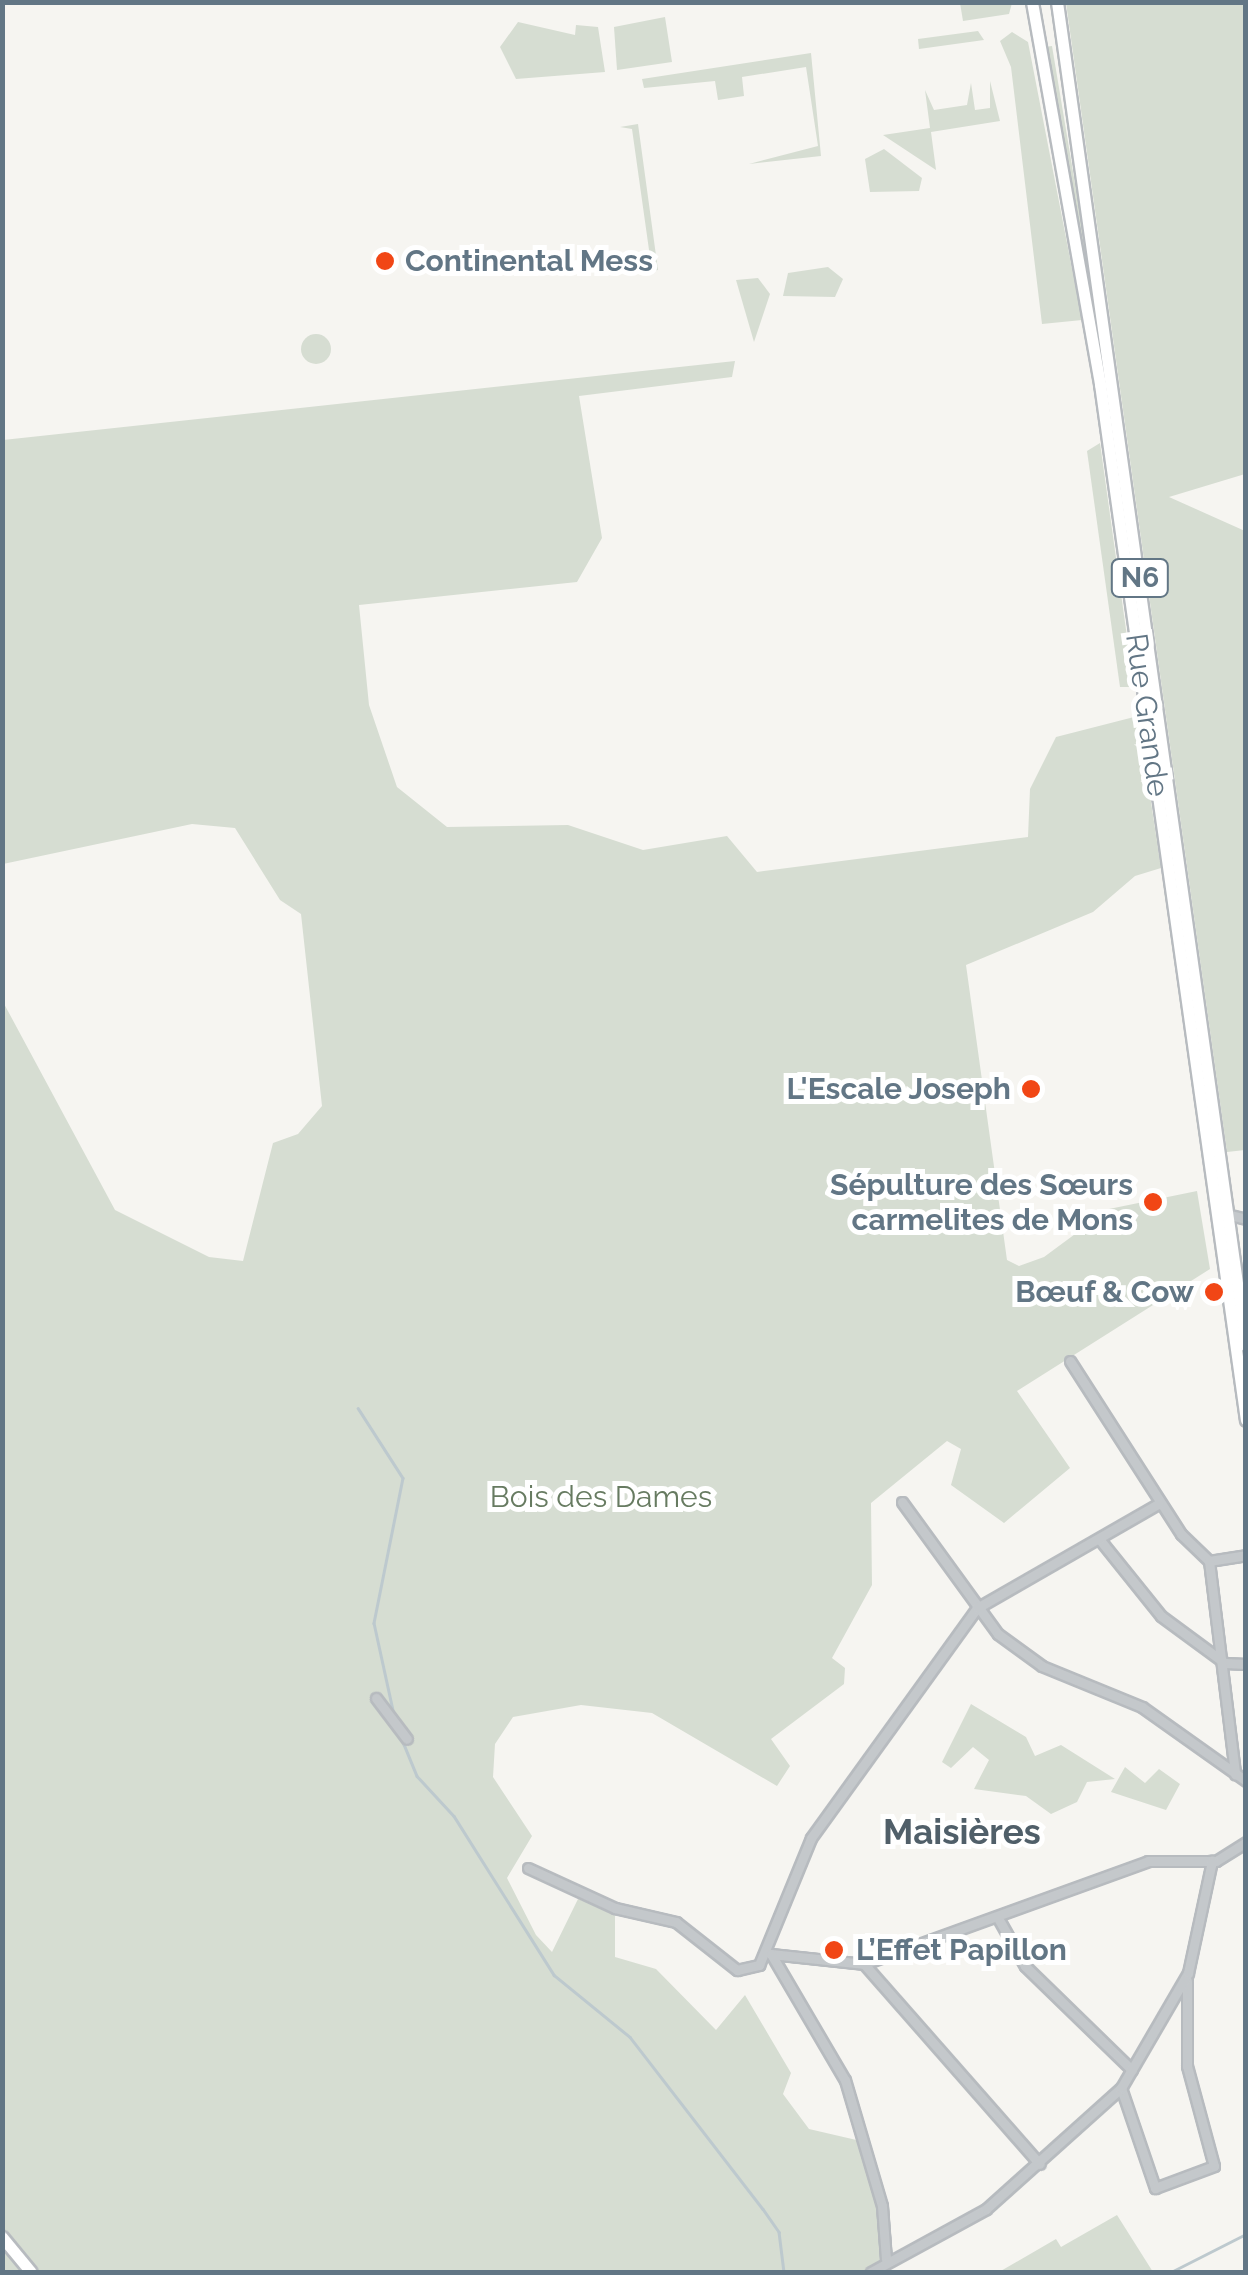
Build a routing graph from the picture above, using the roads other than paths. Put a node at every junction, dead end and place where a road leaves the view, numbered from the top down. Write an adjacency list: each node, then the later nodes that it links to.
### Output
1 (1032, 2): 5 (main road, Rue Grande / N6)
2 (1057, 2): 3 (main road, Rue Grande / N6)
3 (1230, 1215): 4 (street); 6 (main road, Rue Grande / N6)
4 (1246, 1219)
5 (1222, 1252): 6 (street); 9 (main road, Rue Grande / N6)
6 (1241, 1261): 7 (main road, Rue Grande / N6)
7 (1246, 1346)
8 (1070, 1361): 11 (street)
9 (1246, 1420)
10 (902, 1502): 15 (street)
11 (1158, 1504): 12 (street); 14 (street)
12 (1100, 1540): 15 (street); 16 (street)
13 (1246, 1555): 14 (street)
14 (1209, 1561): 16 (street)
15 (977, 1608): 20 (street); 26 (street)
16 (1225, 1663): 17 (street); 20 (street)
17 (1246, 1664)
18 (376, 1698): 19 (street)
19 (402, 1737)
20 (1235, 1774): 21 (street)
21 (1246, 1781)
22 (1246, 1842): 23 (street)
23 (1212, 1860): 25 (street); 28 (street)
24 (528, 1868): 26 (street)
25 (998, 1918): 27 (street); 29 (street)
26 (771, 1954): 27 (street); 33 (street)
27 (864, 1964): 31 (street)
28 (1188, 1974): 29 (street); 30 (street)
29 (1132, 2070): 30 (street)
30 (1121, 2088): 31 (street)
31 (1040, 2164): 33 (street)
32 (2, 2237): 34 (main road)
33 (886, 2259): 35 (street)
34 (31, 2272)
35 (871, 2272)

